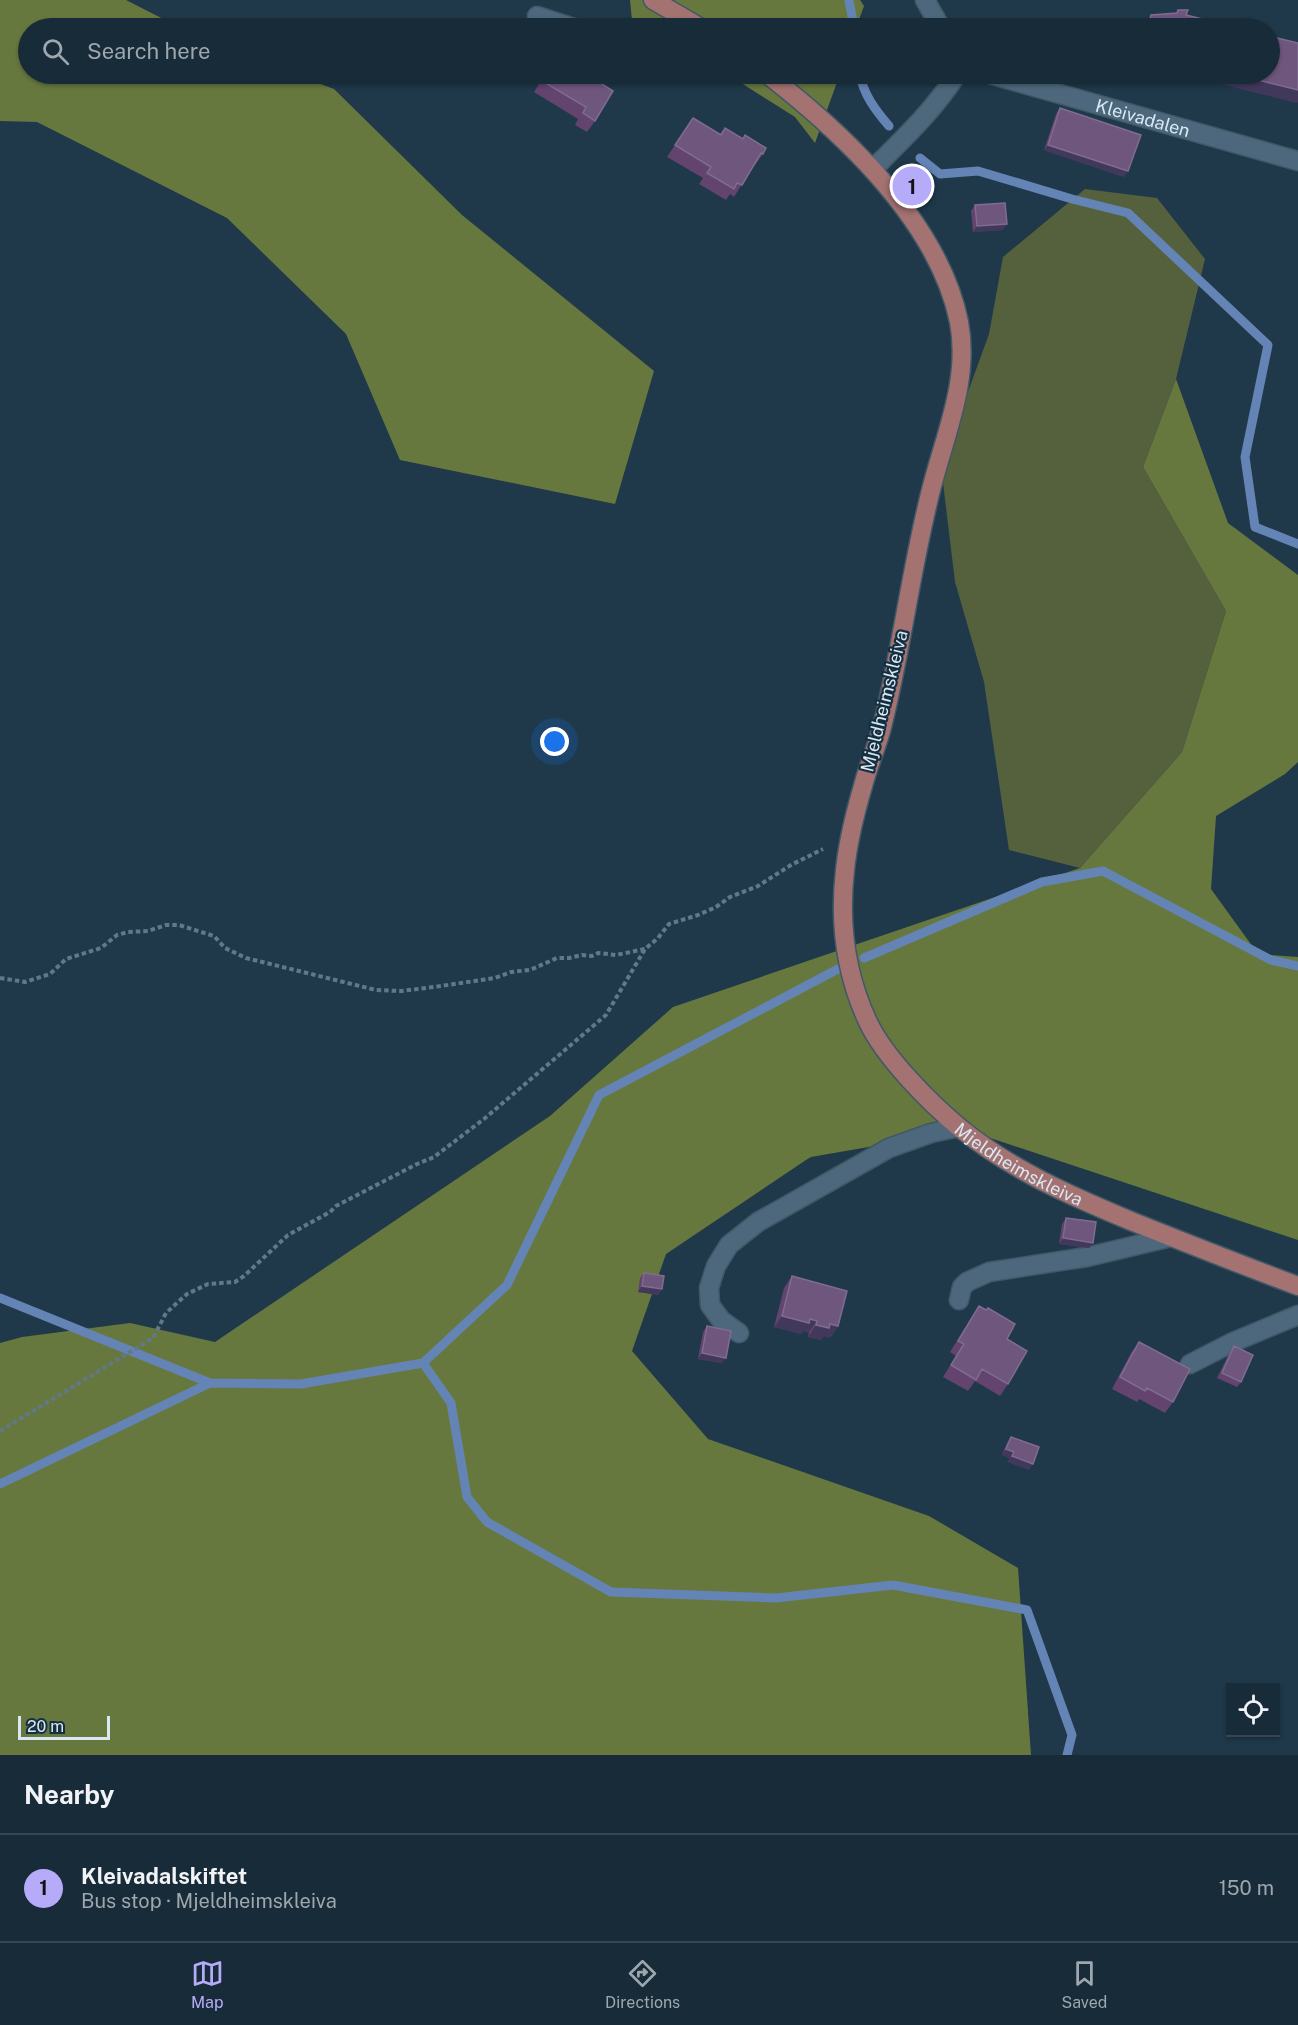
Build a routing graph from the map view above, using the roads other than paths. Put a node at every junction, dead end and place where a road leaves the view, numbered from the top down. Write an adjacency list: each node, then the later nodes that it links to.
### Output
1 (652, 0): 5 (main road)
2 (926, 0): 6 (street)
3 (537, 16): 4 (street)
4 (543, 18)
5 (684, 18)
6 (936, 18)
7 (779, 84): 11 (main road, Mjeldheimskleiva)
8 (950, 84): 11 (street)
9 (1025, 84): 10 (street, Kleivadalen)
10 (1298, 161)
11 (873, 169): 12 (main road, Mjeldheimskleiva)
12 (959, 1127): 13 (main road, Mjeldheimskleiva); 17 (street)
13 (1171, 1237): 14 (main road, Mjeldheimskleiva); 15 (street)
14 (1298, 1286)
15 (959, 1300)
16 (1298, 1315): 18 (street)
17 (739, 1333)
18 (1190, 1364)

